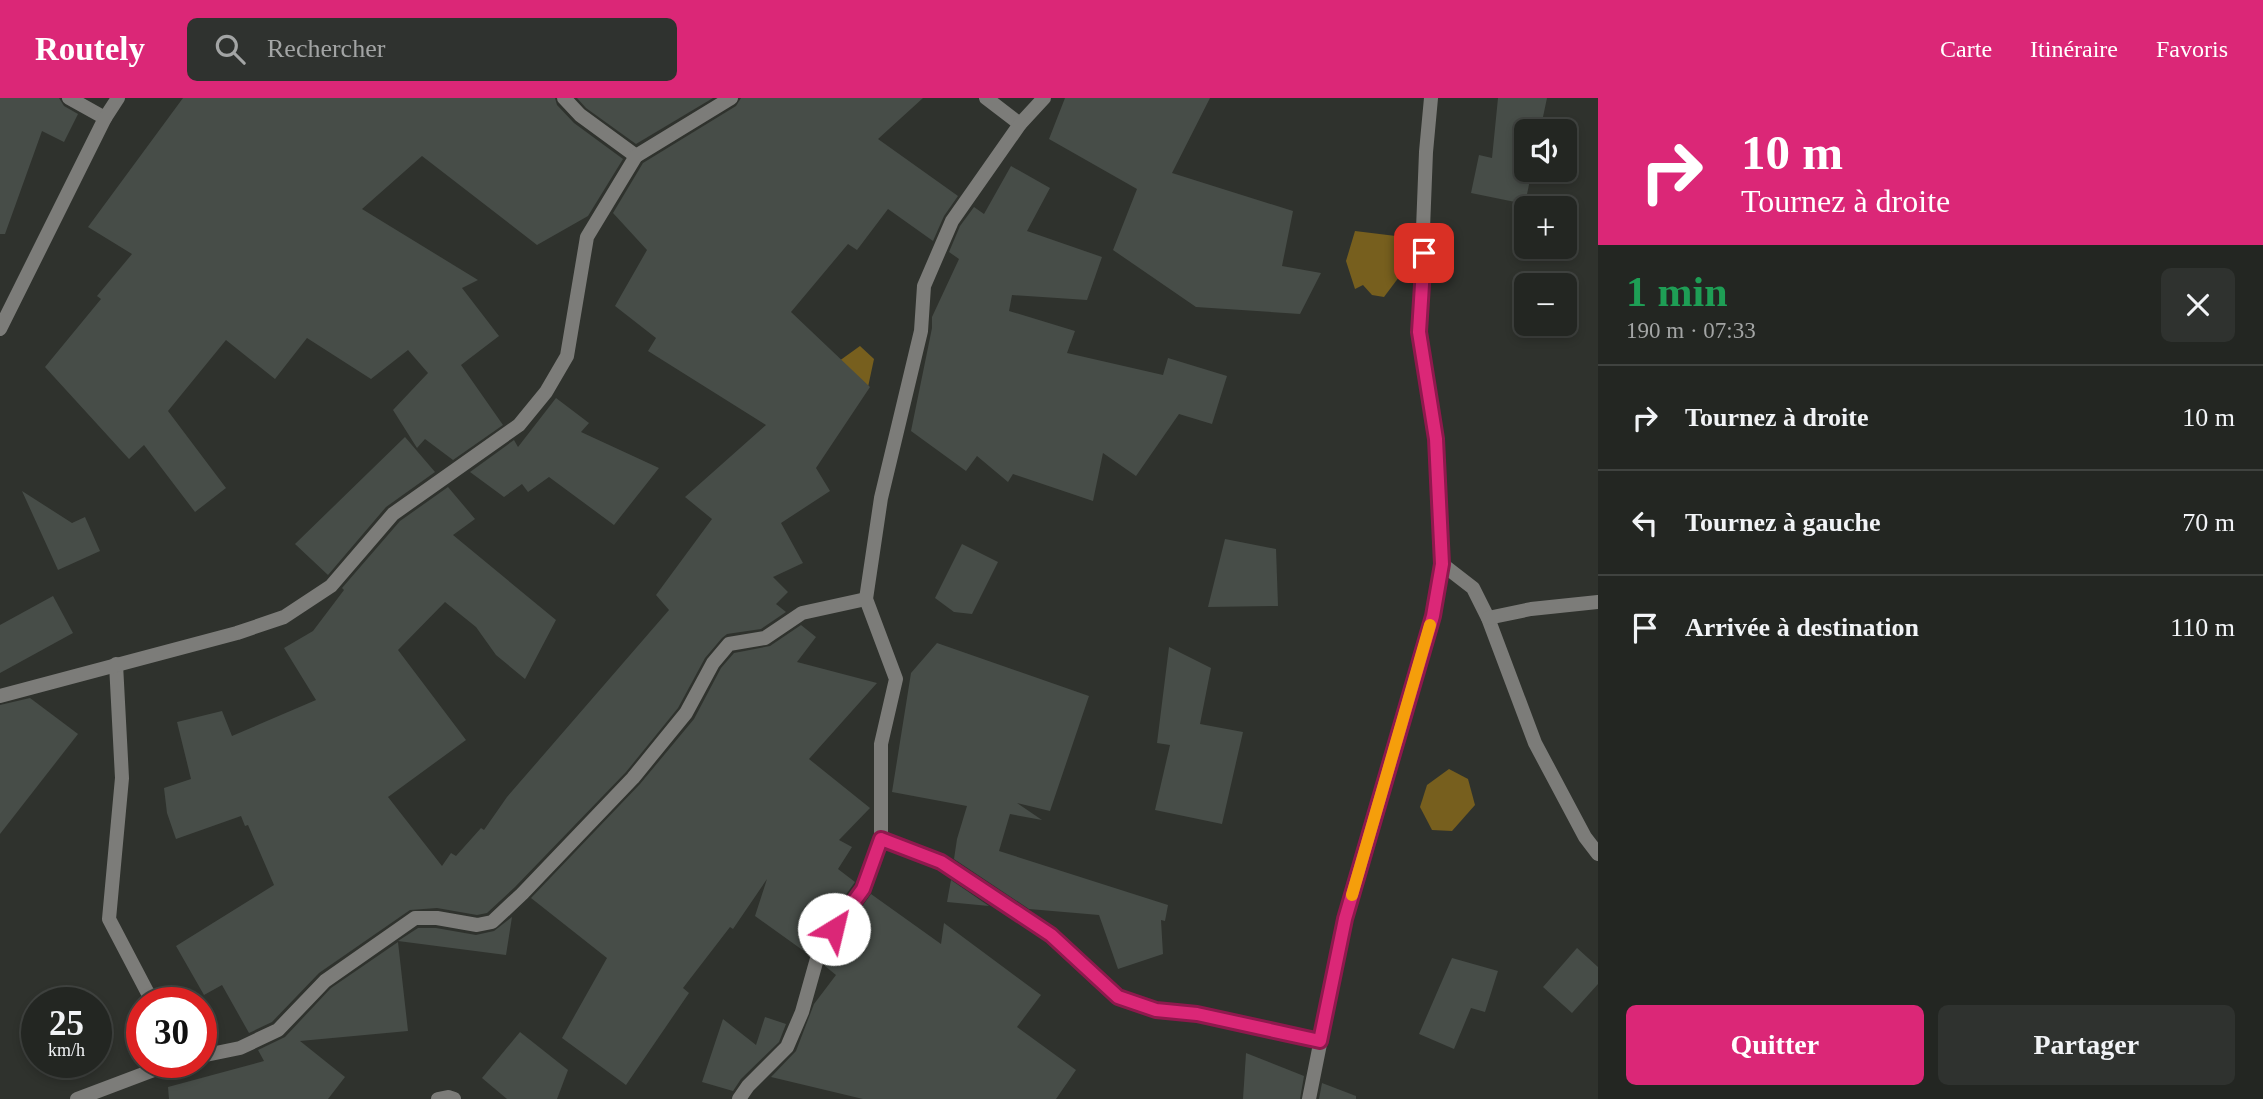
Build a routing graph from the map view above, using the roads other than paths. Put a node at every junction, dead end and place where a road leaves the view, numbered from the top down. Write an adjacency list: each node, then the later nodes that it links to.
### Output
1 (69, 98): 8 (street)
2 (118, 98): 8 (street)
3 (565, 98): 10 (street)
4 (731, 98): 10 (street)
5 (986, 98): 9 (street)
6 (1044, 98): 9 (street)
7 (1431, 98): 12 (street)
8 (105, 118): 11 (street)
9 (1020, 124): 13 (street)
10 (636, 156): 16 (street)
11 (0, 329)
12 (1442, 564): 15 (street); 21 (street)
13 (866, 599): 18 (street); 22 (street)
14 (1598, 602): 15 (street)
15 (1488, 618): 19 (street)
16 (116, 664): 17 (street); 20 (street)
17 (0, 696)
18 (881, 839): 21 (street); 27 (street)
19 (1598, 854)
20 (145, 987)
21 (1320, 1041): 28 (street)
22 (217, 1053)
23 (133, 1078): 24 (street)
24 (78, 1099)
25 (438, 1099): 26 (street)
26 (454, 1099)
27 (739, 1099)
28 (1309, 1099)

